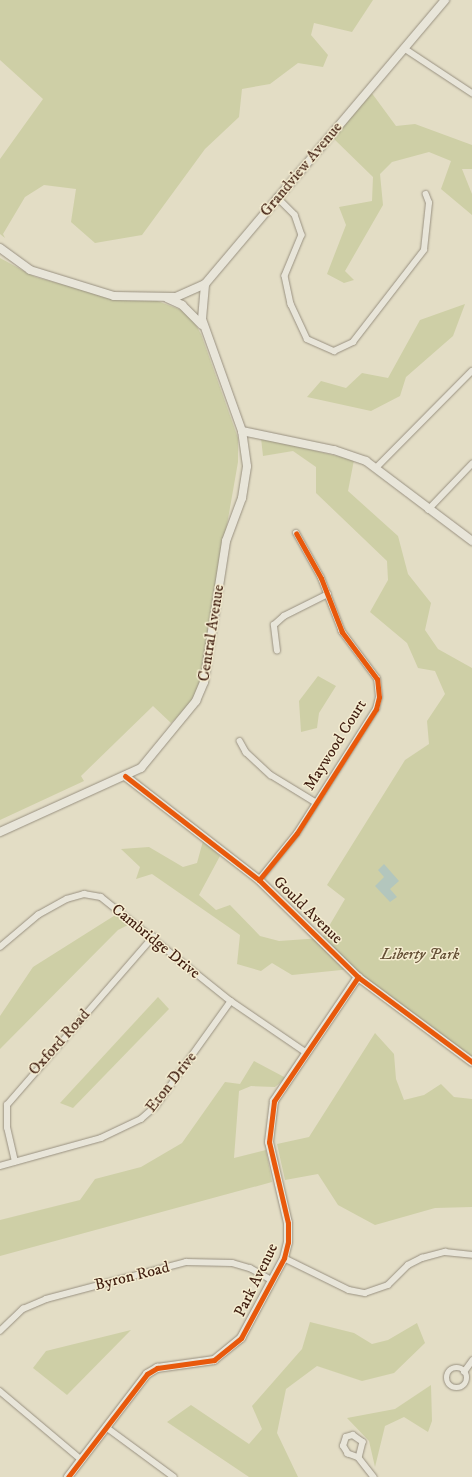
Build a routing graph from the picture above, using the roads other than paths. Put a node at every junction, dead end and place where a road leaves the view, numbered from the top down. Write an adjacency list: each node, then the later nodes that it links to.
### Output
1 (445, 0): 2 (street, Grandview Avenue)
2 (404, 48): 3 (street); 5 (street, Grandview Avenue)
3 (472, 93)
4 (426, 195): 5 (street)
5 (277, 196): 7 (street, Grandview Avenue)
6 (0, 248): 8 (street)
7 (205, 284): 8 (street); 9 (street)
8 (164, 297): 9 (street)
9 (204, 327): 11 (street, Central Avenue)
10 (472, 371): 13 (street)
11 (242, 430): 13 (street); 20 (street, Central Avenue)
12 (472, 464): 14 (street)
13 (376, 468): 14 (street)
14 (428, 510): 16 (street)
15 (296, 533): 17 (street, Maywood Court)
16 (472, 541)
17 (328, 594): 18 (street); 21 (street, Maywood Court)
18 (277, 651)
19 (240, 741): 21 (street)
20 (125, 776): 22 (street, Central Avenue); 23 (street, Gould Avenue)
21 (315, 802): 23 (street, Maywood Court)
22 (0, 832)
23 (259, 880): 26 (street, Gould Avenue)
24 (153, 937): 25 (street, Cambridge Drive); 27 (street, Cambridge Drive); 30 (street, Oxford Road)
25 (0, 947)
26 (358, 977): 28 (street, Park Avenue); 29 (street, Gould Avenue)
27 (231, 1001): 28 (street, Cambridge Drive); 30 (street, Eton Drive)
28 (307, 1053): 33 (street, Park Avenue)
29 (472, 1062)
30 (16, 1162): 31 (street, Eton Drive)
31 (0, 1166)
32 (472, 1255): 33 (street)
33 (284, 1258): 34 (street, Park Avenue)
34 (272, 1280): 35 (street, Byron Road); 39 (street, Park Avenue)
35 (0, 1332)
36 (472, 1360): 37 (street)
37 (464, 1372)
38 (0, 1391): 41 (street)
39 (106, 1427): 41 (street, Park Avenue); 43 (street)
40 (359, 1458): 44 (street)
41 (82, 1460): 42 (street, Park Avenue)
42 (68, 1477)
43 (174, 1477)
44 (374, 1477)

